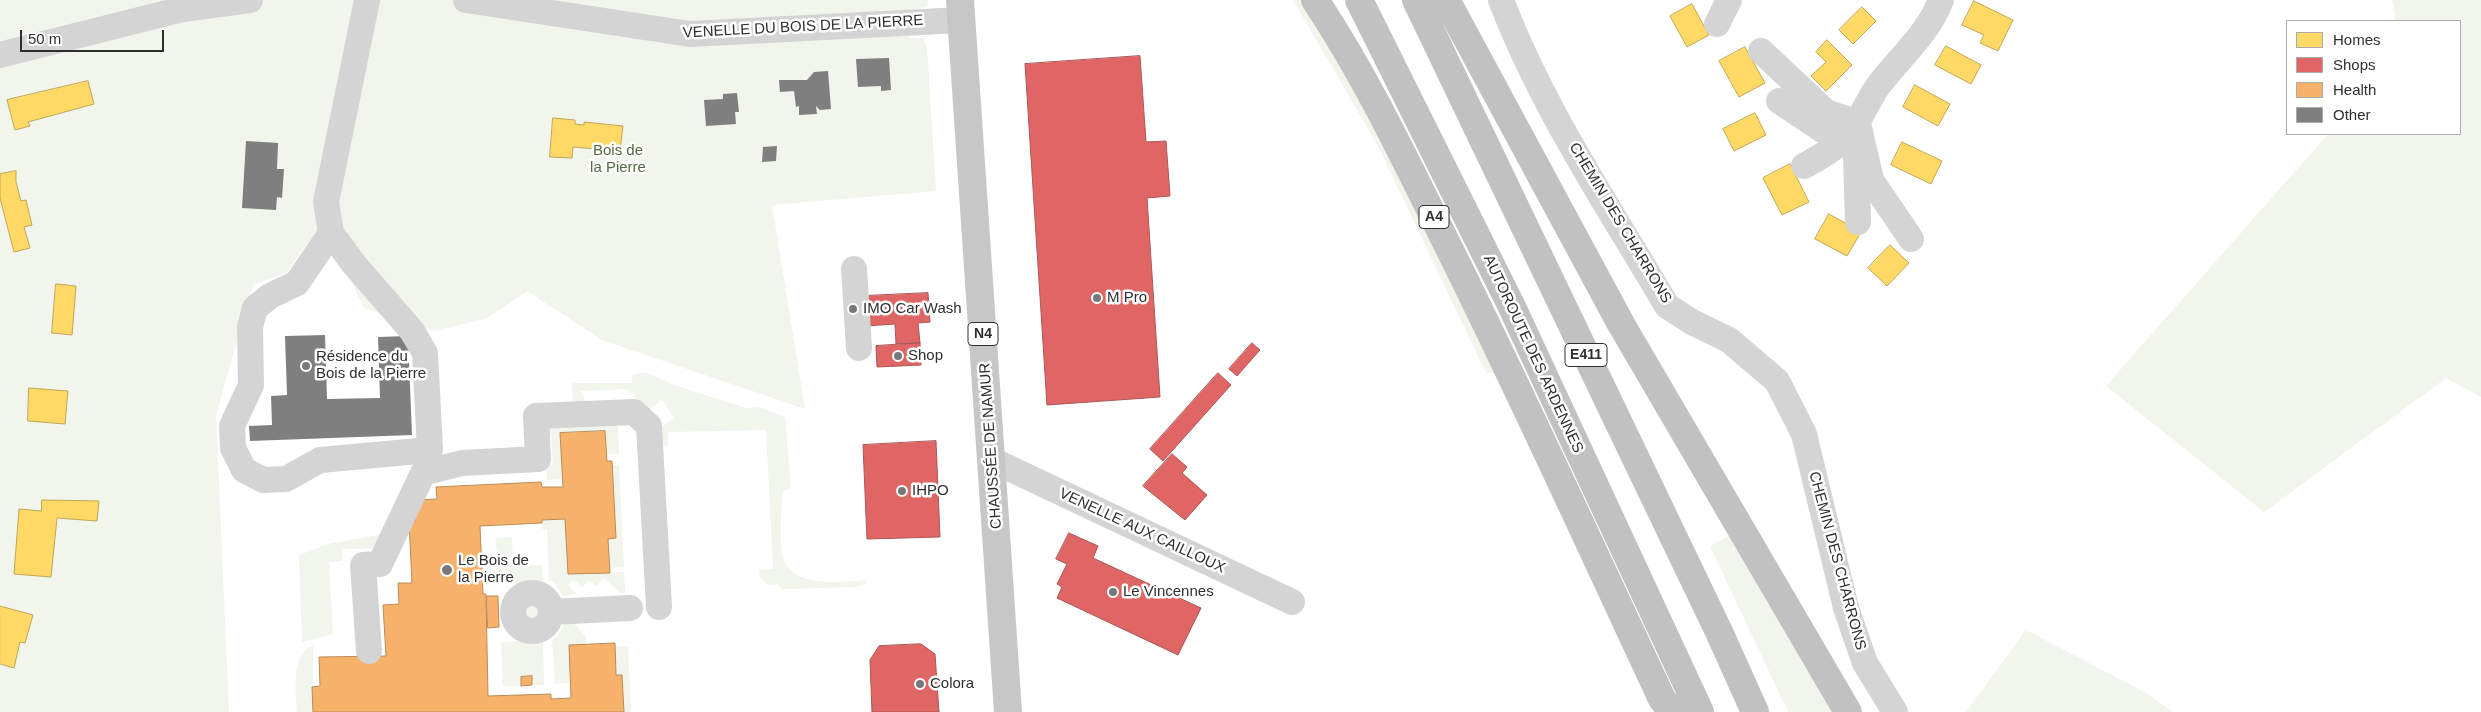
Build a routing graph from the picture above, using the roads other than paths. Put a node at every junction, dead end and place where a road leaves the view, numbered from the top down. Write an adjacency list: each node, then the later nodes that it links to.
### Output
1 (250, 0): 11 (street)
2 (367, 0): 20 (street)
3 (466, 0): 12 (street, VENELLE DU BOIS DE LA PIERRE)
4 (1315, 0): 32 (highway, A4)
5 (1359, 0): 22 (highway, AUTOROUTE DES ARDENNES)
6 (1416, 0): 35 (highway, E411)
7 (1440, 0): 36 (highway)
8 (1501, 0): 37 (street, CHEMIN DES CHARRONS)
9 (1729, 0): 13 (street)
10 (1941, 0): 17 (street)
11 (180, 5): 15 (street)
12 (960, 10): 25 (main road, CHAUSSÉE DE NAMUR / N4)
13 (1717, 24)
14 (1761, 52): 17 (street)
15 (0, 55)
16 (1779, 101): 17 (street)
17 (1858, 123): 18 (street); 19 (street); 21 (street)
18 (1804, 166)
19 (1858, 222)
20 (331, 233): 20 (street)
21 (1911, 239)
22 (1483, 247): 33 (highway); 34 (highway, AUTOROUTE DES ARDENNES)
23 (854, 269): 24 (street)
24 (859, 348)
25 (992, 460): 26 (street, VENELLE AUX CAILLOUX); 31 (main road, CHAUSSÉE DE NAMUR / N4)
26 (1292, 602)
27 (659, 606): 30 (street)
28 (630, 608): 29 (street)
29 (551, 612)
30 (369, 650)
31 (1008, 712)
32 (1672, 712)
33 (1678, 712)
34 (1700, 712)
35 (1755, 712)
36 (1848, 712)
37 (1895, 712)

